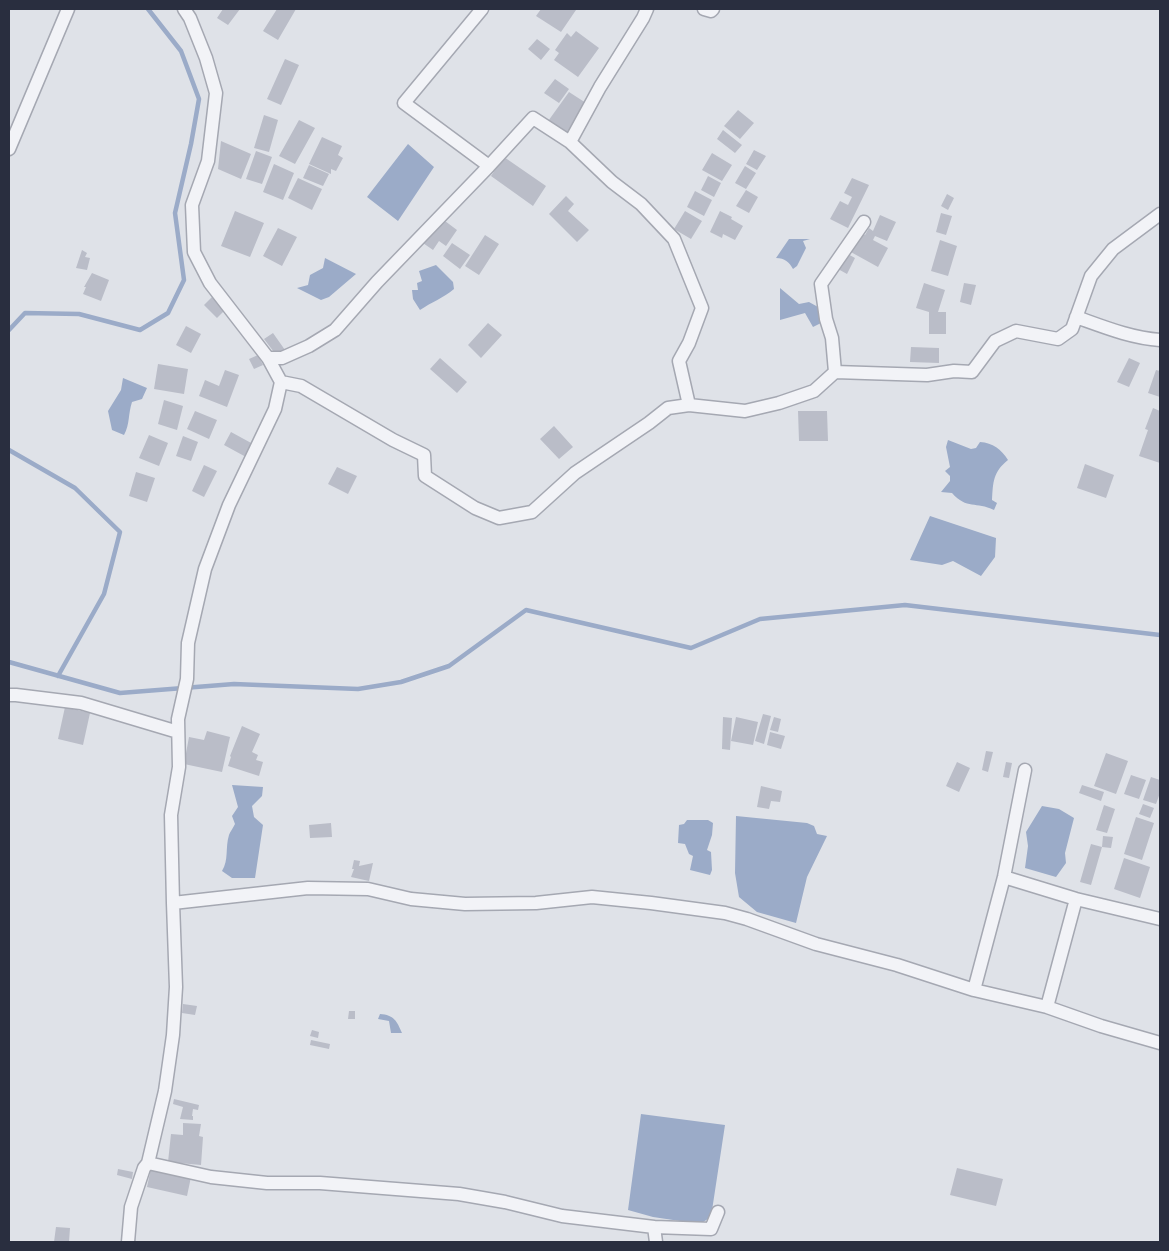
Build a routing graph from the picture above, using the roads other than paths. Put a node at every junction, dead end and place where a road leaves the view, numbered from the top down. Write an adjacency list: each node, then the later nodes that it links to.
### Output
1 (68, 9): 8 (street)
2 (184, 9): 14 (street)
3 (482, 9): 9 (street)
4 (647, 9): 7 (street)
5 (704, 9): 6 (street)
6 (713, 9)
7 (570, 142): 9 (street); 17 (street)
8 (9, 149)
9 (489, 166): 14 (street)
10 (1160, 214): 12 (street)
11 (864, 222): 15 (street)
12 (1076, 317): 13 (street); 15 (street)
13 (1160, 340)
14 (268, 358): 16 (street)
15 (834, 372): 17 (street)
16 (281, 382): 17 (street); 19 (street)
17 (689, 405)
18 (9, 695): 19 (street)
19 (178, 732): 23 (street)
20 (1025, 770): 21 (street)
21 (1004, 878): 22 (street); 25 (street)
22 (1076, 899): 24 (street); 26 (street)
23 (173, 903): 25 (street); 28 (street)
24 (1160, 919)
25 (974, 990): 26 (street)
26 (1047, 1008): 27 (street)
27 (1160, 1042)
28 (148, 1163): 30 (street); 31 (street)
29 (718, 1212): 30 (street)
30 (654, 1227): 32 (street)
31 (128, 1242)
32 (656, 1242)

